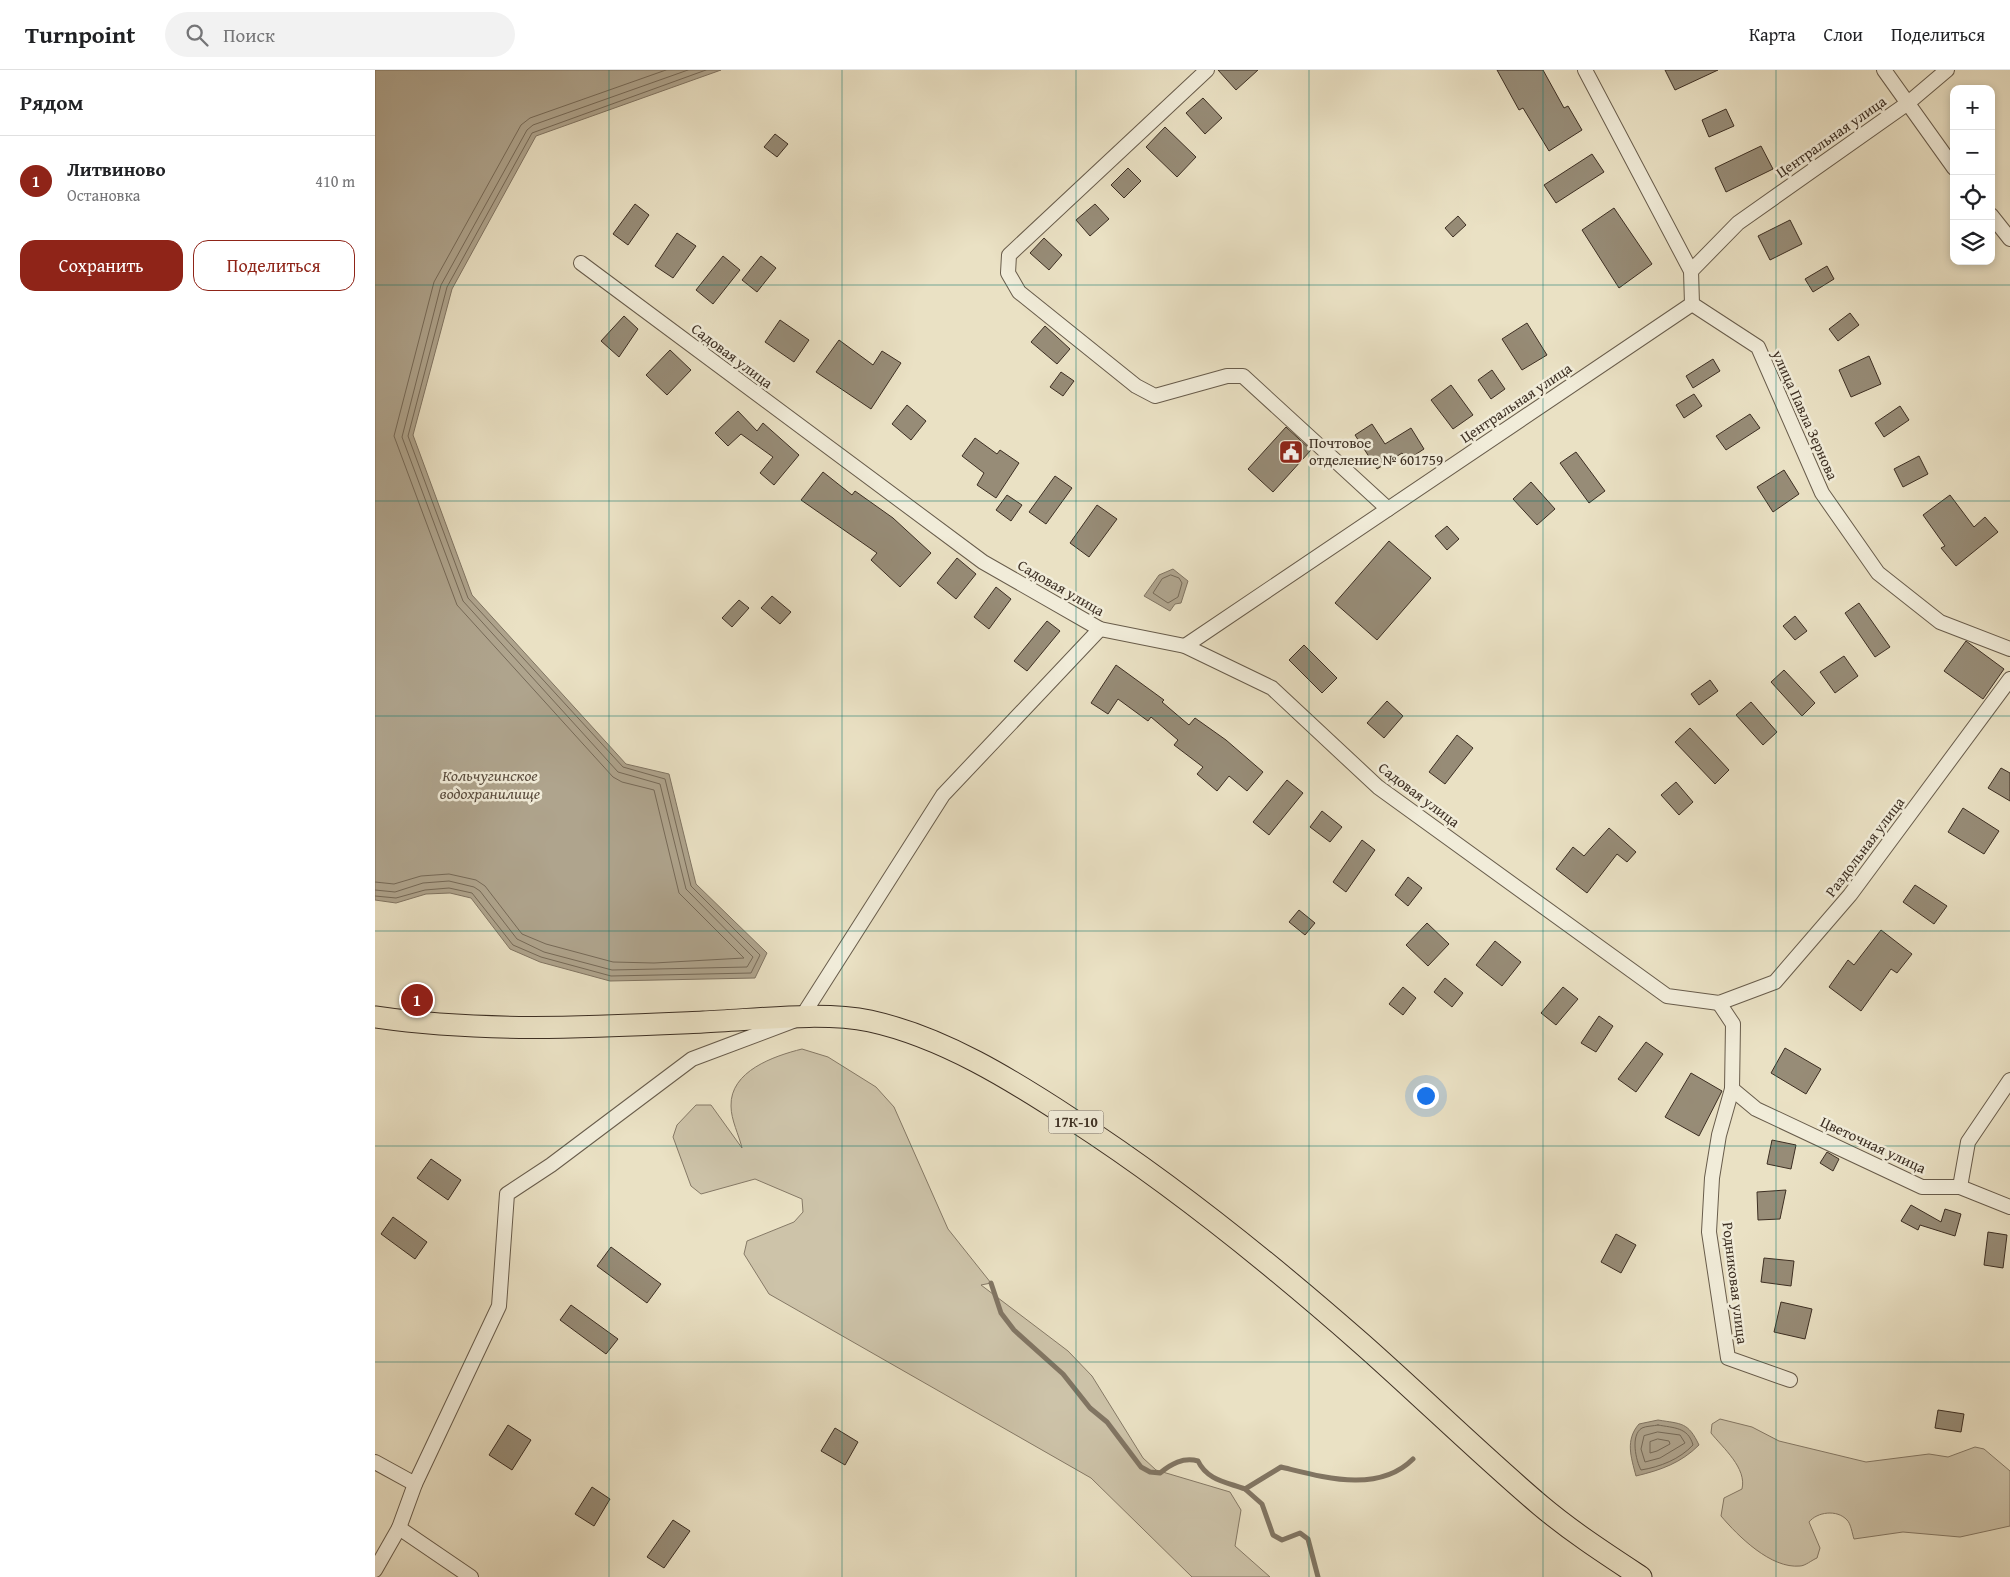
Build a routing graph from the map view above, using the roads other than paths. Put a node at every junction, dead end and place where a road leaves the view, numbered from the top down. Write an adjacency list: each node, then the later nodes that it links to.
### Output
1 (1207, 70): 12 (street)
2 (1585, 70): 10 (street)
3 (1884, 70): 5 (street)
4 (1947, 70): 5 (street, Центральная улица)
5 (1908, 103): 6 (street); 10 (street, Центральная улица)
6 (1950, 162)
7 (1994, 220): 8 (street)
8 (2010, 239)
9 (581, 263): 13 (street, Садовая улица)
10 (1691, 271): 11 (street)
11 (1692, 304): 12 (street, Центральная улица); 15 (street, улица Павла Зернова)
12 (1388, 509): 14 (street, Центральная улица)
13 (1100, 629): 14 (street, Садовая улица); 19 (street)
14 (1185, 646): 17 (street, Садовая улица)
15 (2010, 650)
16 (2010, 679): 17 (street, Раздольная улица)
17 (1719, 1003): 21 (street, Родниковая улица)
18 (375, 1017): 19 (main road, 17К-10)
19 (801, 1018): 26 (street); 30 (main road, 17К-10)
20 (2010, 1080): 22 (street)
21 (1732, 1088): 22 (street, Цветочная улица); 24 (street, Родниковая улица)
22 (1960, 1187): 23 (street, Цветочная улица)
23 (2010, 1207)
24 (1790, 1380)
25 (375, 1462): 26 (street)
26 (415, 1484): 27 (street)
27 (399, 1528): 28 (street); 29 (street)
28 (375, 1570)
29 (471, 1577)
30 (1641, 1577)

